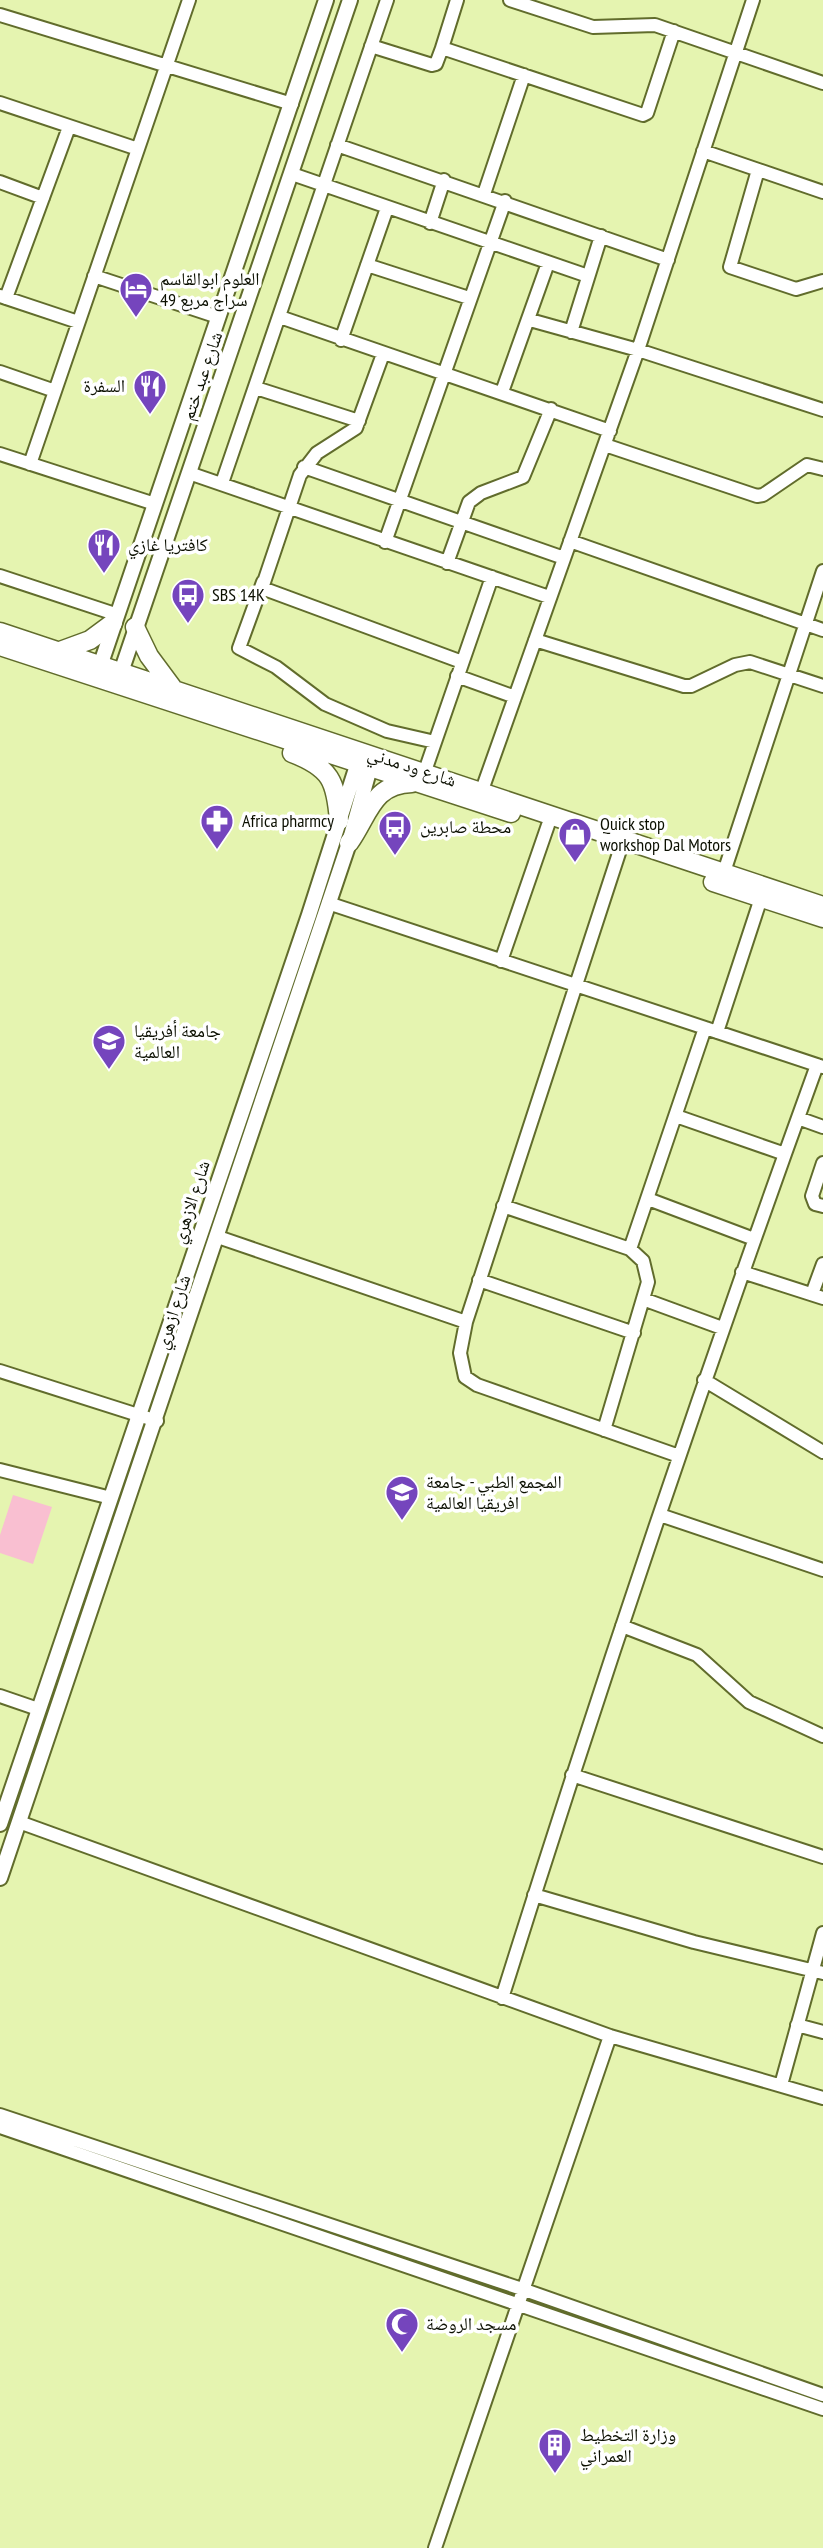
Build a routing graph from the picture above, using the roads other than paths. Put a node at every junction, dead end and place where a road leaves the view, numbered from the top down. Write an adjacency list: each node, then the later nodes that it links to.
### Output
1 (189, 0): 15 (street)
2 (326, 0): 19 (main road, شارع عبد ختم)
3 (350, 0): 25 (main road, شارع عبد ختم)
4 (387, 0): 12 (street)
5 (457, 0): 13 (street)
6 (510, 0): 9 (street)
7 (554, 0): 9 (street)
8 (753, 0): 14 (street)
9 (549, 14): 11 (street)
10 (0, 15): 15 (street)
11 (674, 30): 14 (street); 16 (street)
12 (371, 46): 13 (street); 21 (street)
13 (442, 48): 16 (street)
14 (735, 53): 17 (street); 23 (street)
15 (166, 67): 19 (street); 22 (street)
16 (524, 75): 30 (street)
17 (823, 83)
18 (0, 103): 20 (street)
19 (292, 104): 45 (main road, شارع عبد ختم)
20 (69, 127): 22 (street); 31 (street)
21 (337, 145): 26 (street); 28 (street)
22 (138, 149): 40 (street)
23 (703, 151): 24 (street); 37 (street)
24 (758, 170): 29 (street); 42 (street)
25 (292, 174): 28 (street); 67 (main road, شارع عبد ختم)
26 (444, 180): 30 (street); 34 (street)
27 (0, 182): 31 (street)
28 (324, 185): 33 (street); 46 (street)
29 (823, 191)
30 (484, 194): 32 (street)
31 (43, 198): 43 (street)
32 (505, 201): 35 (street); 36 (street)
33 (387, 208): 34 (street); 39 (street)
34 (430, 223): 36 (street)
35 (601, 236): 37 (street); 41 (street)
36 (489, 244): 38 (street); 44 (street)
37 (668, 260): 51 (street)
38 (548, 263): 41 (street); 47 (street)
39 (367, 265): 44 (street); 50 (street)
40 (94, 275): 45 (street); 48 (street)
41 (588, 276): 49 (street)
42 (823, 281)
43 (3, 297): 48 (street)
44 (469, 298): 54 (street)
45 (218, 317): 70 (main road, شارع عبد ختم)
46 (280, 317): 50 (street); 55 (street)
47 (530, 320): 49 (street); 57 (street)
48 (78, 322): 56 (street)
49 (571, 332): 51 (street)
50 (341, 340): 52 (street)
51 (638, 350): 59 (street); 61 (street)
52 (383, 354): 54 (street); 60 (street)
53 (0, 372): 56 (street)
54 (442, 372): 57 (street); 69 (street)
55 (256, 388): 60 (street); 68 (street)
56 (55, 391): 64 (street)
57 (502, 392): 58 (street)
58 (551, 410): 61 (street); 72 (street)
59 (823, 410)
60 (359, 421): 65 (street)
61 (610, 430): 62 (street)
62 (605, 445): 66 (street); 73 (street)
63 (0, 454): 64 (street)
64 (30, 464): 70 (street)
65 (304, 467): 69 (street); 71 (street)
66 (823, 469)
67 (189, 473): 68 (street); 84 (main road, شارع عبد ختم)
68 (222, 483): 71 (street)
69 (399, 502): 72 (street); 74 (street)
70 (155, 504): 82 (main road, شارع عبد ختم)
71 (288, 507): 74 (street); 76 (street)
72 (460, 522): 75 (street); 77 (street)
73 (570, 541): 75 (street); 83 (street)
74 (385, 542): 77 (street)
75 (564, 558): 81 (street)
76 (271, 559): 90 (street); 99 (street)
77 (447, 563): 80 (street)
78 (823, 571): 83 (street)
79 (0, 576): 82 (street)
80 (492, 577): 81 (street); 90 (street)
81 (549, 597): 87 (street)
82 (114, 618): 89 (highway); 91 (main road, شارع عبد ختم)
83 (806, 624): 85 (street); 92 (street)
84 (135, 627): 94 (main road, شارع عبد ختم); 96 (highway)
85 (823, 630)
86 (0, 632): 89 (highway, شارع ود مدني)
87 (535, 640): 92 (street); 97 (street)
88 (0, 646): 91 (highway, شارع ود مدني)
89 (60, 651): 91 (highway, شارع ود مدني)
90 (462, 662): 93 (street)
91 (98, 671): 94 (highway, شارع ود مدني)
92 (789, 674): 95 (street); 107 (street)
93 (457, 676): 97 (street); 99 (street)
94 (119, 678): 96 (highway, شارع ود مدني); 98 (highway, شارع ود مدني)
95 (823, 686)
96 (172, 687): 100 (highway, شارع ود مدني)
97 (515, 697): 102 (street)
98 (157, 699): 100 (highway, شارع ود مدني); 103 (highway)
99 (435, 742): 101 (street)
100 (365, 760): 101 (highway, شارع ود مدني); 103 (main road, شارع الازهري); 105 (main road, شارع ازهري)
101 (423, 777): 102 (highway, شارع ود مدني); 104 (highway, شارع ود مدني); 105 (highway)
102 (482, 790): 107 (highway, شارع ود مدني)
103 (339, 821): 112 (main road, شارع الازهري)
104 (548, 825): 106 (highway, شارع ود مدني); 113 (street)
105 (349, 844): 109 (main road, شارع ازهري)
106 (620, 850): 108 (highway, شارع ود مدني); 114 (street)
107 (724, 872): 110 (highway, شارع ود مدني)
108 (761, 898): 111 (highway, شارع ود مدني); 115 (street)
109 (328, 903): 112 (main road, شارع ازهري); 113 (street)
110 (823, 906)
111 (823, 918)
112 (301, 961): 125 (main road, شارع ازهري); 138 (main road, شارع الازهري)
113 (501, 961): 114 (street)
114 (574, 985): 115 (street); 123 (street)
115 (711, 1030): 116 (street); 117 (street)
116 (820, 1066): 118 (street)
117 (676, 1116): 120 (street); 122 (street)
118 (798, 1118): 119 (street); 120 (street)
119 (823, 1127)
120 (785, 1154): 126 (street)
121 (823, 1163): 124 (street)
122 (648, 1199): 126 (street); 127 (street)
123 (503, 1206): 127 (street); 130 (street)
124 (823, 1206)
125 (218, 1237): 133 (street); 139 (main road, شارع ازهري)
126 (754, 1239): 129 (street)
127 (630, 1250): 132 (street)
128 (823, 1264): 131 (street)
129 (742, 1272): 131 (street); 134 (street)
130 (479, 1280): 133 (street); 135 (street)
131 (818, 1296)
132 (643, 1299): 134 (street); 135 (street)
133 (466, 1322): 140 (street)
134 (722, 1328): 137 (street)
135 (634, 1333): 140 (street)
136 (0, 1371): 138 (street)
137 (704, 1380): 141 (street); 142 (street)
138 (140, 1415): 139 (street); 144 (main road, شارع الازهري)
139 (157, 1421): 152 (main road, شارع ازهري)
140 (604, 1430): 142 (street)
141 (823, 1452)
142 (680, 1456): 145 (street)
143 (0, 1470): 144 (street)
144 (111, 1498): 149 (main road, شارع الازهري)
145 (660, 1515): 146 (street); 147 (street)
146 (823, 1570)
147 (622, 1626): 150 (street); 151 (street)
148 (0, 1696): 149 (street)
149 (38, 1709): 153 (main road, شارع الازهري)
150 (823, 1736)
151 (572, 1775): 154 (street); 156 (street)
152 (19, 1822): 155 (main road, شارع ازهري); 159 (street)
153 (0, 1824)
154 (823, 1857)
155 (0, 1878)
156 (534, 1895): 158 (street); 159 (street)
157 (823, 1933): 158 (street)
158 (818, 1972): 160 (street)
159 (502, 1998): 162 (street)
160 (797, 2025): 161 (street); 163 (street)
161 (823, 2032)
162 (610, 2035): 163 (street); 167 (street)
163 (781, 2085): 164 (street)
164 (823, 2098)
165 (0, 2115): 167 (street)
166 (0, 2127): 168 (street)
167 (522, 2290): 168 (street); 169 (street)
168 (517, 2304): 170 (street); 171 (street)
169 (823, 2395)
170 (823, 2409)
171 (435, 2548)

